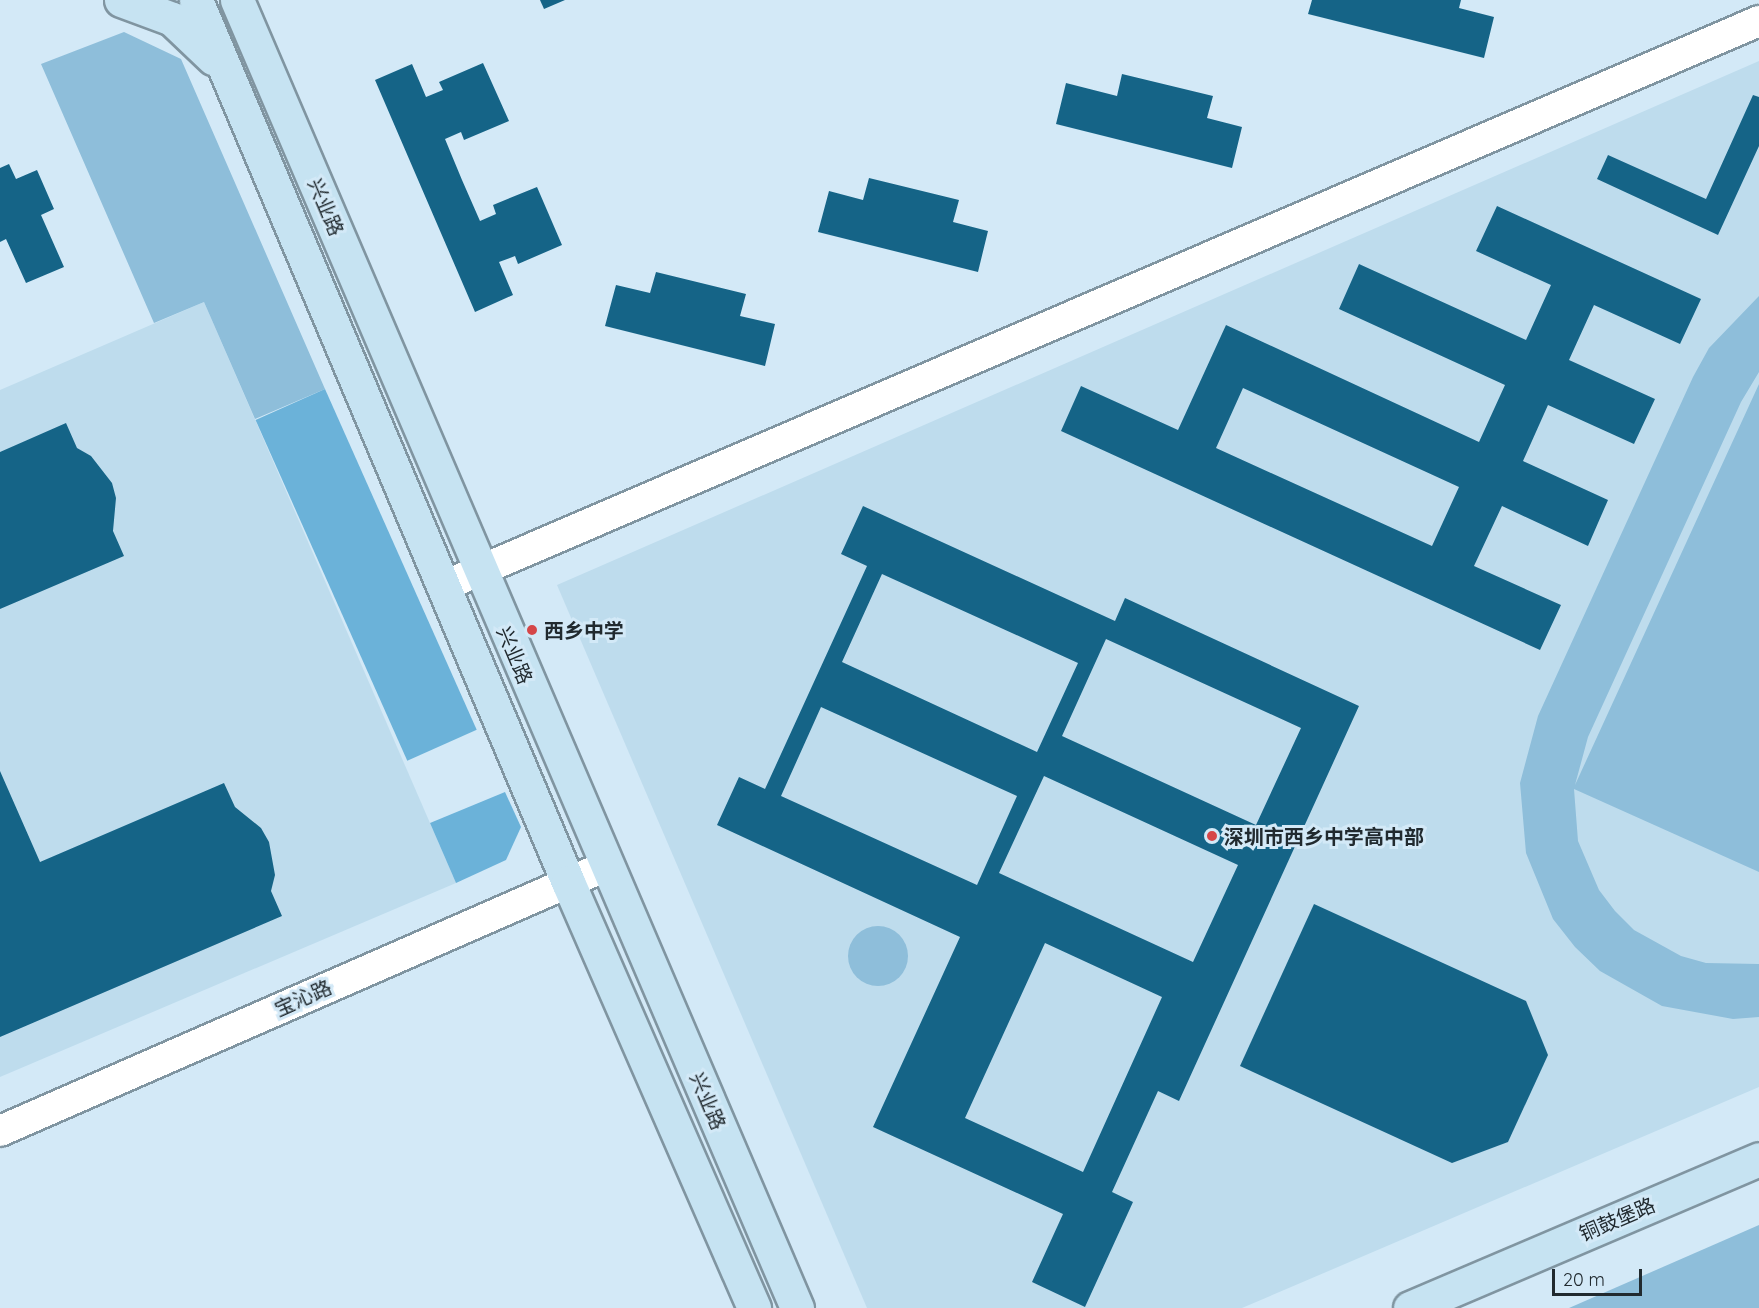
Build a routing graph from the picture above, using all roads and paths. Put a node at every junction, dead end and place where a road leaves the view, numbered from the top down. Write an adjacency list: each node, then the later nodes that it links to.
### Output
1 (121, 0): 7 (main road)
2 (196, 0): 7 (main road, 兴业路)
3 (237, 0): 6 (main road, 兴业路)
4 (260, 0): 6 (main road)
5 (1759, 21): 8 (street)
6 (272, 79): 8 (main road, 兴业路)
7 (234, 85): 9 (main road, 兴业路)
8 (479, 571): 9 (street); 10 (main road, 兴业路)
9 (444, 586): 11 (main road, 兴业路)
10 (606, 866): 11 (street, 宝沁路); 15 (main road, 兴业路)
11 (568, 882): 12 (street, 宝沁路); 14 (main road, 兴业路)
12 (0, 1131)
13 (1759, 1159): 16 (main road, 铜鼓堡路)
14 (754, 1308)
15 (797, 1308)
16 (1410, 1308)

